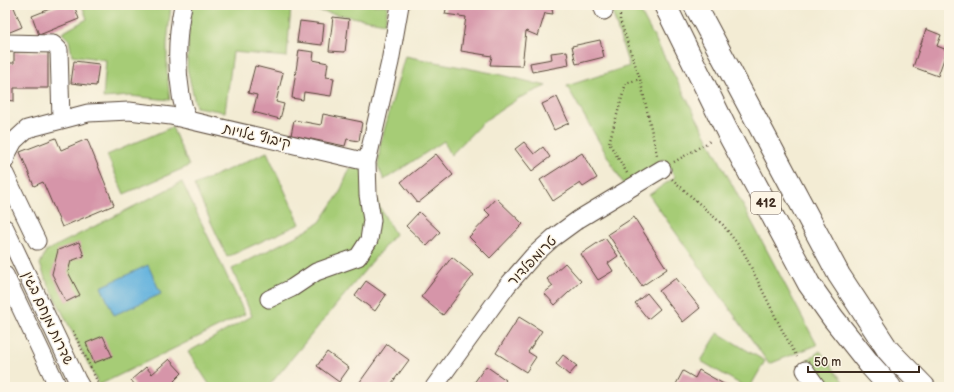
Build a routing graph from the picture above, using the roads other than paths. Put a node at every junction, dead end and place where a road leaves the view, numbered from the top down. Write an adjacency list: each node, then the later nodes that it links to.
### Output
1 (183, 5): 7 (street)
2 (400, 5): 9 (street)
3 (665, 5): 17 (main road, 412)
4 (695, 5): 16 (main road, 412)
5 (5, 43): 6 (street)
6 (60, 120): 7 (street, קיבוץ גלויות); 8 (street, קיבוץ גלויות)
7 (188, 120): 9 (street, קיבוץ גלויות)
8 (5, 161)
9 (367, 162): 15 (street)
10 (662, 169): 21 (street, טרומפלדור)
11 (5, 174): 13 (street)
12 (5, 228): 20 (street, שדרות מנחם בגין)
13 (37, 241)
14 (5, 275): 19 (street, שדרות מנחם בגין)
15 (269, 299)
16 (888, 350): 25 (main road, 412); 26 (main road)
17 (871, 366): 23 (main road); 24 (main road, 412)
18 (805, 370): 22 (street)
19 (58, 387)
20 (81, 387)
21 (434, 387)
22 (817, 387)
23 (883, 387)
24 (890, 387)
25 (920, 387)
26 (924, 387)

